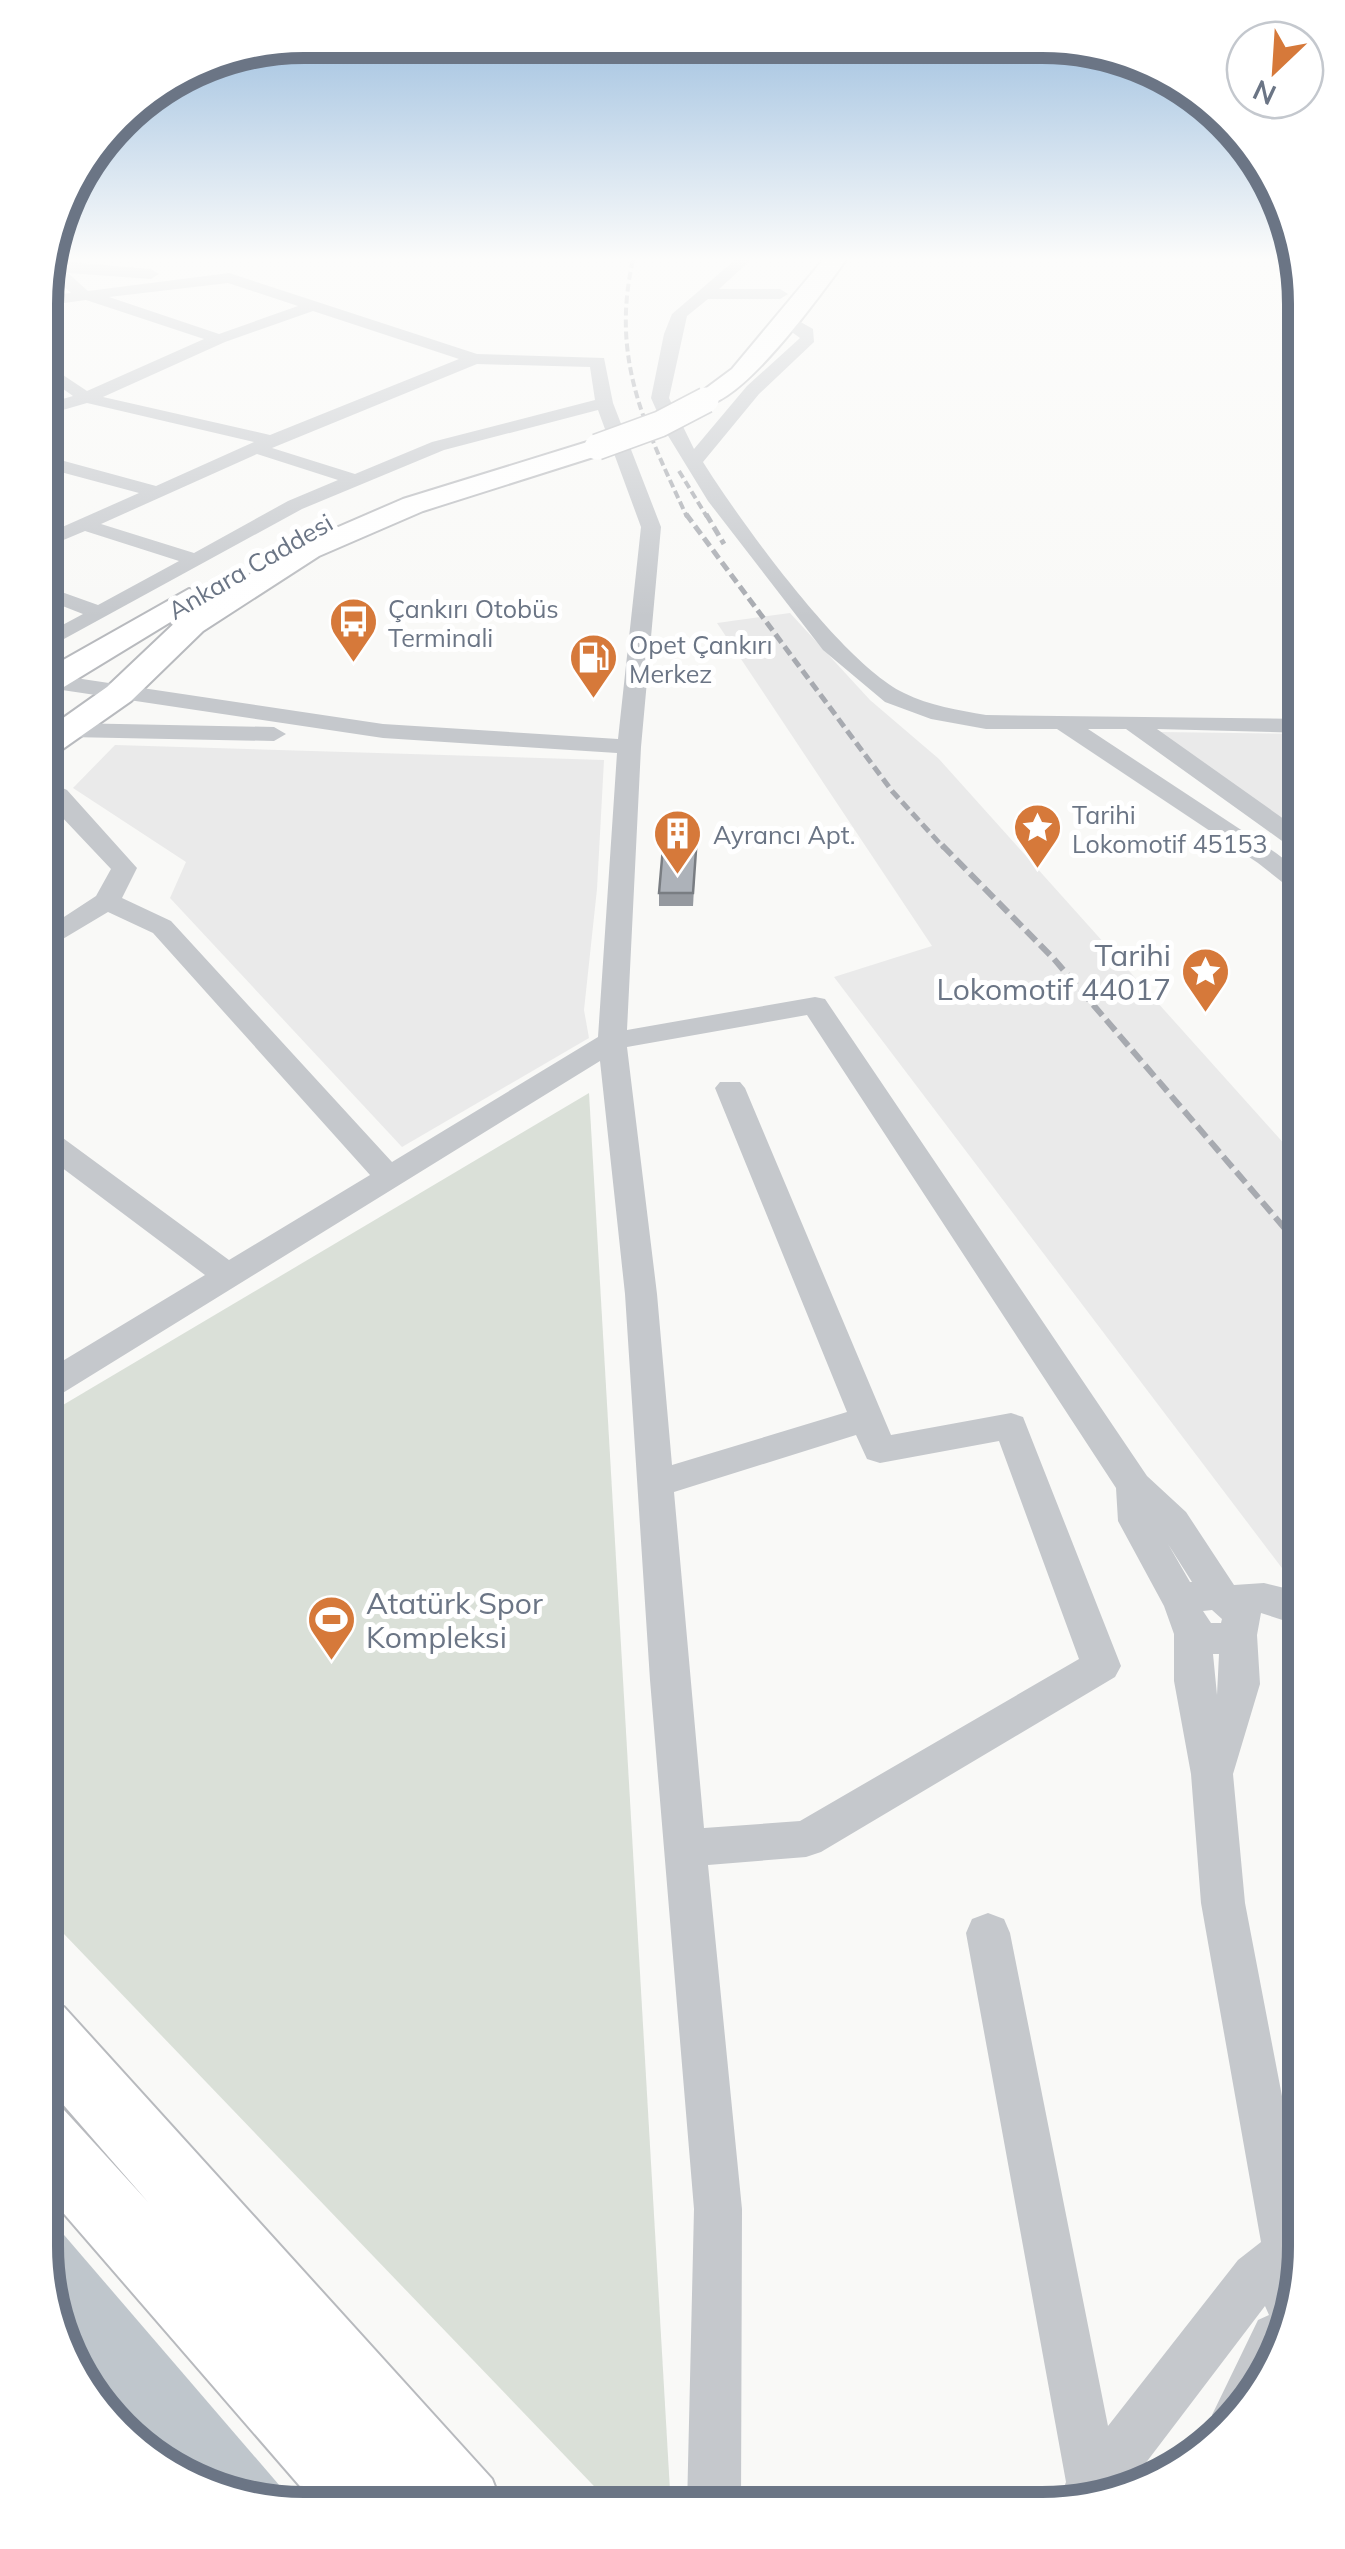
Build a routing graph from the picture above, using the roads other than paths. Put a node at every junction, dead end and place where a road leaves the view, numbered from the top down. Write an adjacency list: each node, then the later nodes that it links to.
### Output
1 (60, 379): 8 (street)
2 (129, 379): 8 (street)
3 (425, 379): 12 (street)
4 (600, 379): 9 (street)
5 (661, 379): 13 (street)
6 (732, 379): 11 (highway, bridge)
7 (765, 379): 13 (street)
8 (86, 398): 10 (street); 12 (street)
9 (604, 404): 15 (street); 32 (street)
10 (58, 407)
11 (590, 442): 23 (highway, Ankara Caddesi); 25 (highway)
12 (263, 444): 15 (street); 16 (street)
13 (693, 462): 27 (street)
14 (58, 465): 16 (street)
15 (356, 480): 19 (street)
16 (158, 492): 17 (street)
17 (85, 525): 18 (street); 19 (street)
18 (58, 536)
19 (196, 560): 21 (street)
20 (58, 597): 21 (street)
21 (99, 613): 22 (street)
22 (58, 636)
23 (58, 674)
24 (58, 684): 25 (street)
25 (119, 694): 28 (highway); 31 (street)
26 (1131, 722): 27 (street); 29 (street); 34 (street)
27 (1065, 724): 35 (street)
28 (58, 726)
29 (1288, 726)
30 (58, 727): 31 (street)
31 (384, 731): 32 (street)
32 (629, 747): 38 (street)
33 (58, 794): 36 (street)
34 (1288, 834)
35 (1288, 874)
36 (107, 901): 37 (street); 41 (street)
37 (58, 933)
38 (612, 1041): 41 (street); 45 (street); 46 (street)
39 (730, 1088): 44 (street)
40 (58, 1150): 42 (street)
41 (391, 1179): 42 (street)
42 (228, 1276): 43 (street)
43 (58, 1380)
44 (867, 1419): 45 (street); 51 (street)
45 (655, 1484): 51 (street)
46 (1134, 1486): 47 (street); 49 (street)
47 (1233, 1615): 48 (street); 49 (street); 50 (street)
48 (1287, 1618)
49 (1188, 1619): 50 (street)
50 (1212, 1774): 55 (street)
51 (685, 1848): 61 (street)
52 (988, 1933): 58 (street)
53 (58, 2048): 60 (highway)
54 (58, 2154): 59 (highway)
55 (1287, 2247)
56 (1287, 2253): 57 (street)
57 (1102, 2484)
58 (1091, 2486)
59 (357, 2492)
60 (451, 2492)
61 (714, 2492)

